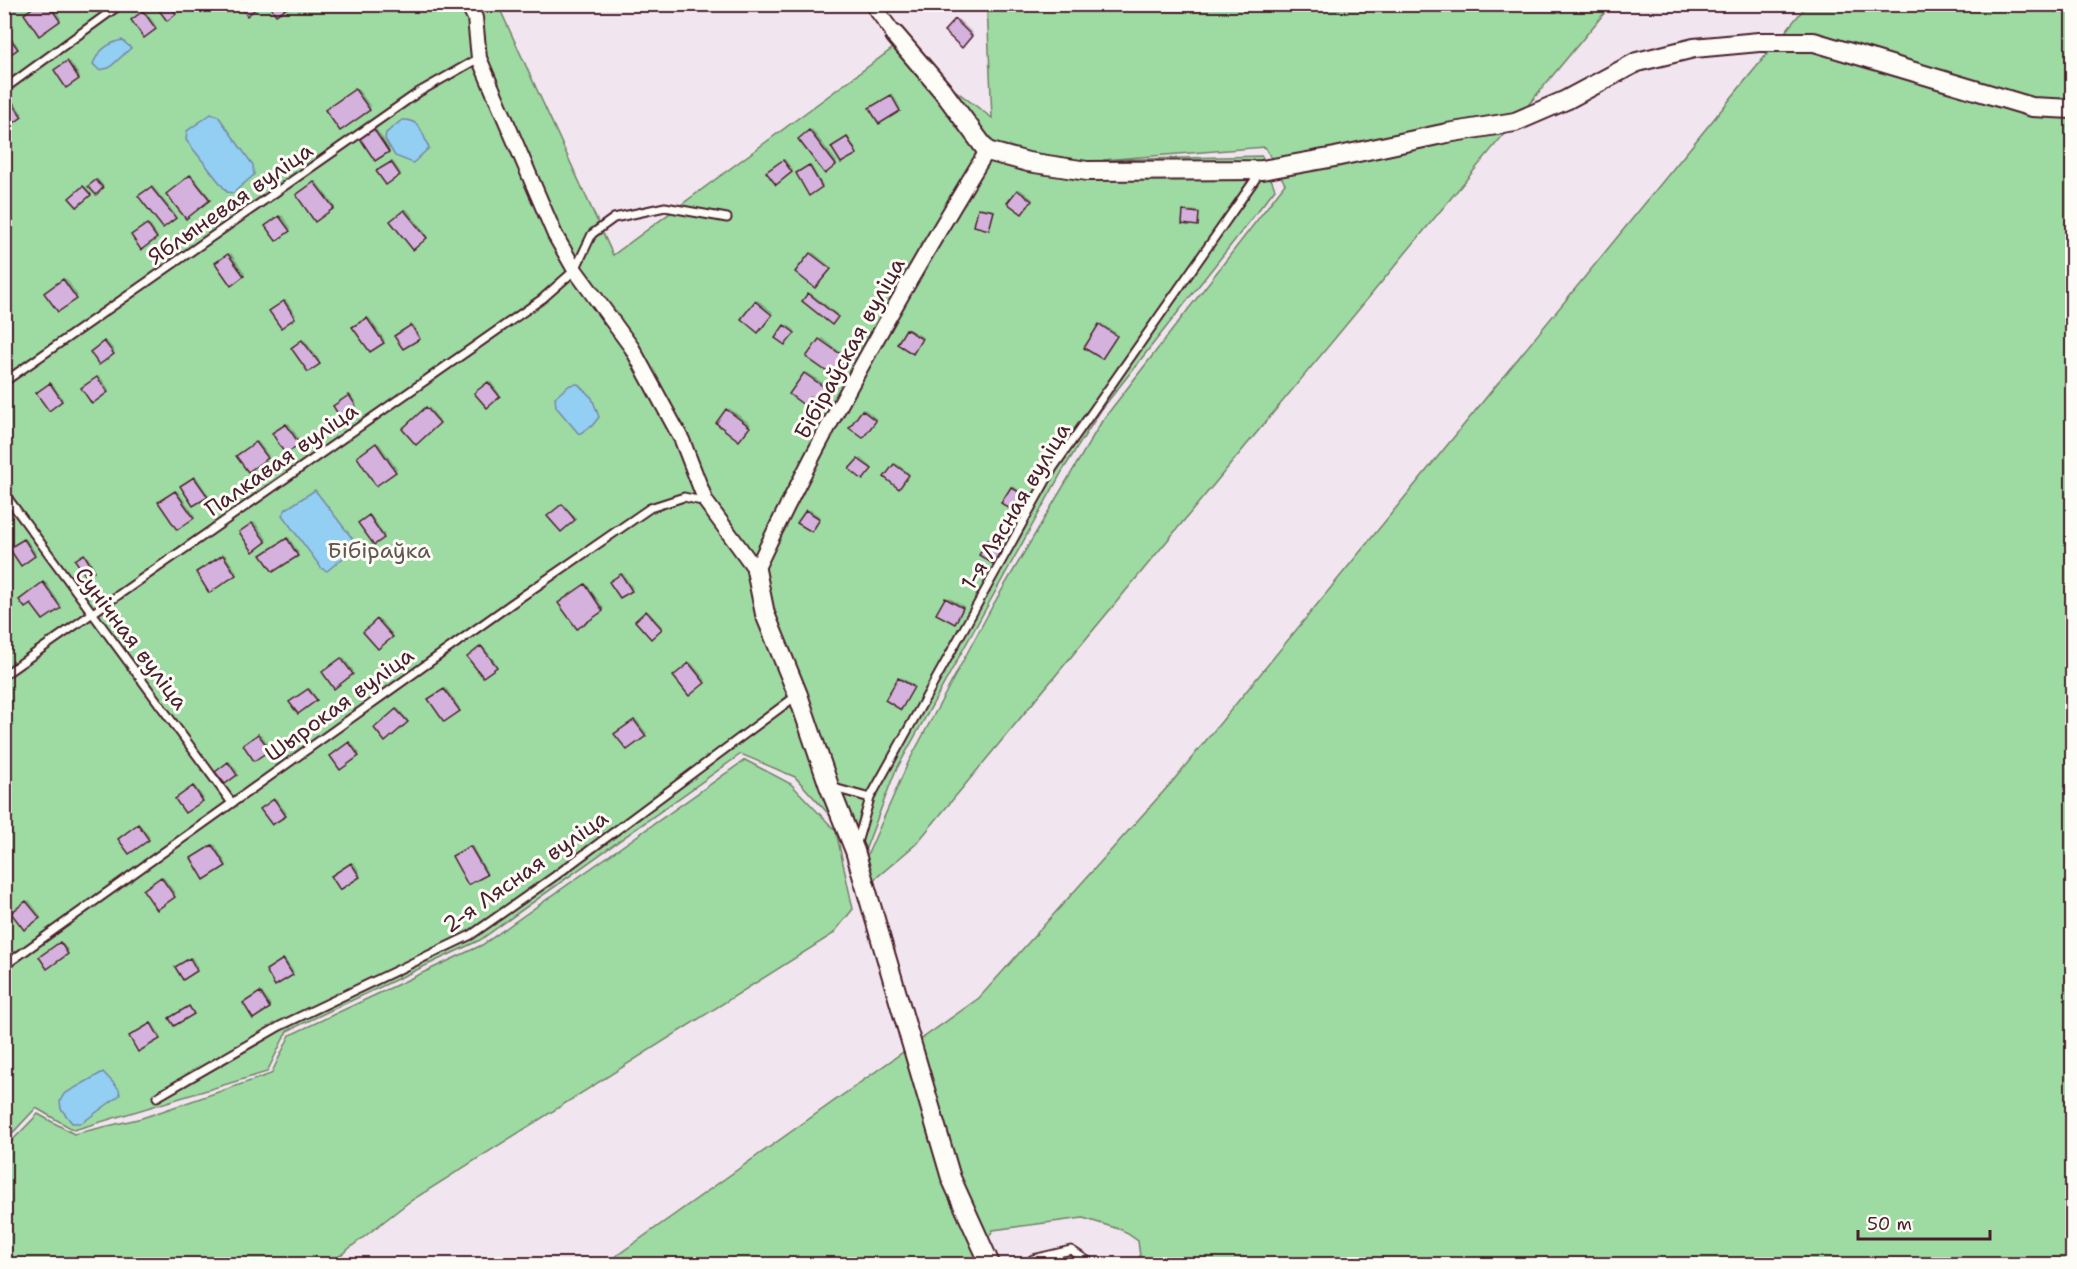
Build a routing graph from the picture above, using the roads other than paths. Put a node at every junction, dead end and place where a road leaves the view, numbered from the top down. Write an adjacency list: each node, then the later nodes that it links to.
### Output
1 (121, 4): 6 (lane)
2 (468, 4): 5 (street)
3 (872, 4): 4 (street)
4 (895, 35): 8 (street)
5 (479, 58): 11 (street); 12 (lane, Яблыневая вуліца)
6 (4, 89)
7 (2073, 109): 9 (street)
8 (987, 151): 9 (street); 15 (street, Бібіраўская вуліца)
9 (1262, 170): 20 (lane, 1-я Лясная вуліца)
10 (727, 218): 11 (lane)
11 (575, 270): 14 (street); 16 (lane, Палкавая вуліца)
12 (4, 382)
13 (4, 493): 16 (lane, Сунічная вуліца)
14 (706, 502): 15 (street); 21 (lane, Шырокая вуліца)
15 (756, 570): 18 (street)
16 (91, 613): 17 (lane, Палкавая вуліца); 21 (lane, Сунічная вуліца)
17 (4, 675)
18 (798, 694): 19 (street); 24 (lane, 2-я Лясная вуліца)
19 (829, 786): 20 (lane); 22 (street)
20 (870, 798): 22 (lane, 1-я Лясная вуліца)
21 (232, 803): 23 (lane, Шырокая вуліца)
22 (855, 851): 25 (street)
23 (4, 966)
24 (157, 1097)
25 (990, 1264)
26 (1028, 1264): 27 (lane)
27 (1092, 1264)

